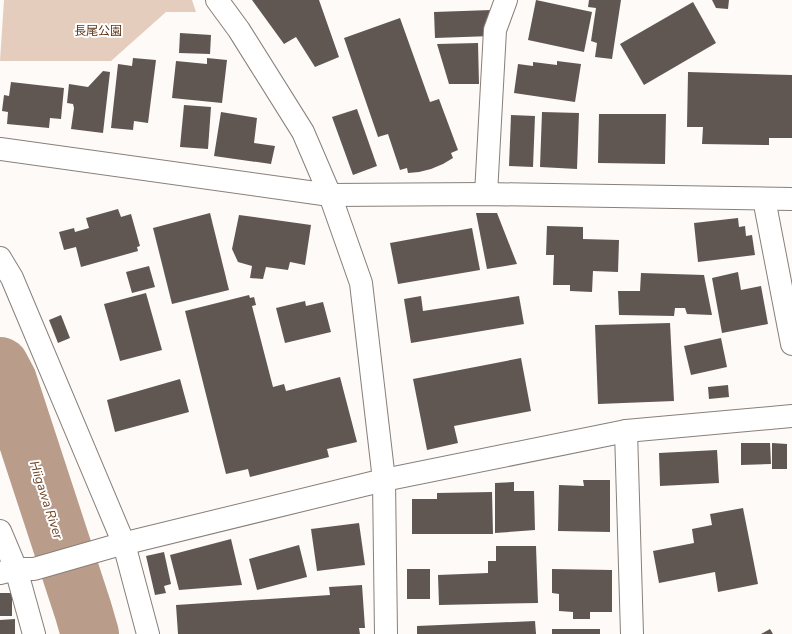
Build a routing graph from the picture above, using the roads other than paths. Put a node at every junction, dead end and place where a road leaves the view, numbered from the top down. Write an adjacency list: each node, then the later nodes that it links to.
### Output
1 (217, 0): 5 (street)
2 (506, 0): 4 (street)
3 (0, 149): 5 (street)
4 (486, 194): 5 (street); 6 (street)
5 (330, 195): 12 (street)
6 (764, 199): 7 (street); 9 (street)
7 (792, 199)
8 (0, 258): 14 (street)
9 (792, 344)
10 (792, 416): 11 (street)
11 (626, 431): 12 (street); 19 (street)
12 (384, 480): 14 (street); 18 (street)
13 (0, 531): 15 (street)
14 (119, 545): 15 (street); 17 (street)
15 (17, 571): 16 (street)
16 (34, 634)
17 (148, 634)
18 (386, 634)
19 (632, 634)

